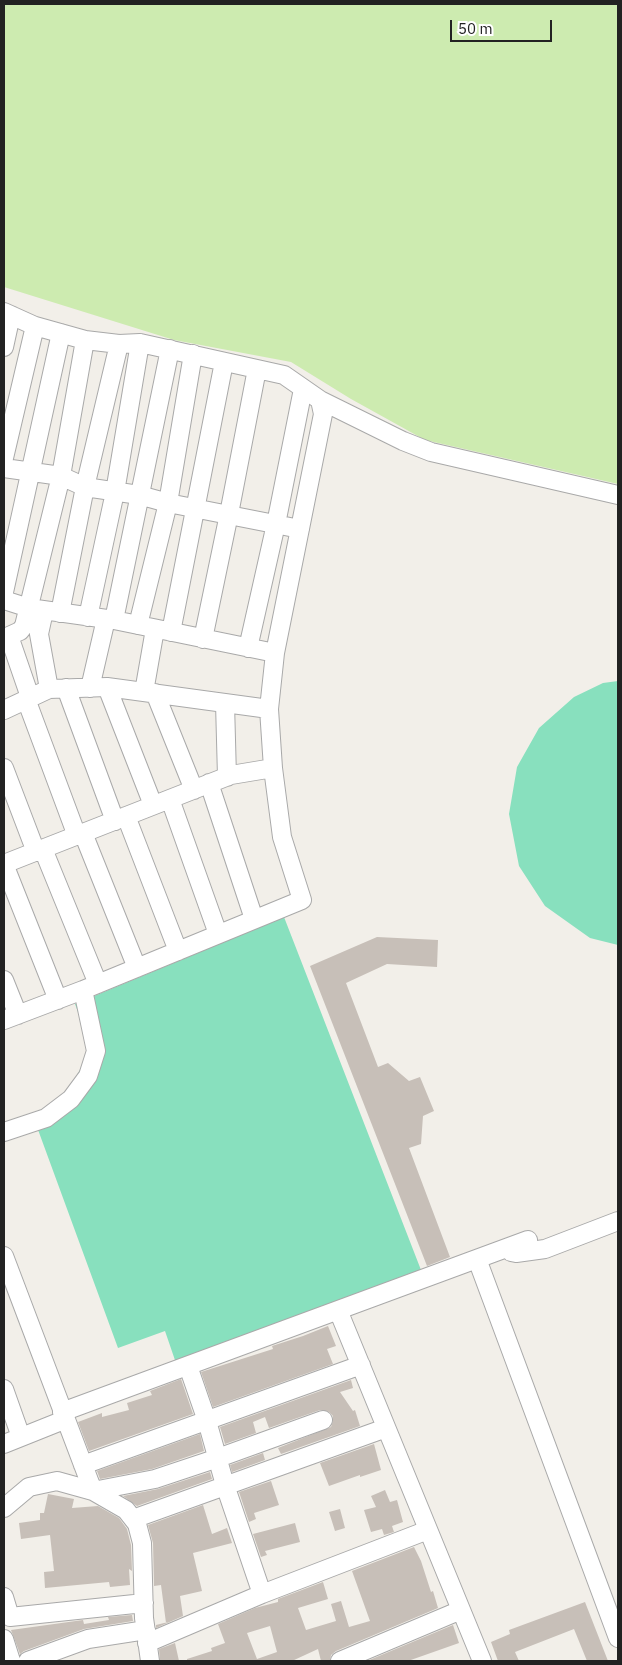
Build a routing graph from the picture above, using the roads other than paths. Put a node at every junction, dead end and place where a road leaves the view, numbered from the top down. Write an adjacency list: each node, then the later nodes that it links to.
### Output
1 (7, 313): 2 (street); 7 (street)
2 (34, 326): 3 (street); 14 (street)
3 (61, 333): 4 (street); 16 (street)
4 (85, 340): 6 (street); 17 (street)
5 (140, 343): 6 (street); 8 (street); 19 (street)
6 (119, 344): 18 (street)
7 (4, 347)
8 (170, 349): 9 (street); 20 (street)
9 (193, 354): 10 (street); 22 (street)
10 (224, 362): 11 (street); 23 (street)
11 (257, 369): 12 (street); 24 (street)
12 (303, 389): 13 (street); 25 (street)
13 (320, 400): 21 (street); 26 (street)
14 (4, 458)
15 (4, 468): 16 (street)
16 (30, 472): 17 (street); 27 (street)
17 (61, 476): 18 (street); 29 (street)
18 (85, 487): 19 (street); 29 (street)
19 (115, 492): 20 (street); 30 (street)
20 (139, 495): 22 (street); 31 (street)
21 (618, 495)
22 (168, 503): 23 (street); 32 (street)
23 (195, 508): 24 (street); 33 (street)
24 (229, 514): 25 (street); 34 (street)
25 (276, 524): 26 (street); 35 (street)
26 (300, 529): 36 (street)
27 (4, 592)
28 (4, 600): 29 (street)
29 (44, 611): 30 (street); 38 (street); 40 (street)
30 (88, 618): 31 (street)
31 (110, 620): 32 (street); 37 (street)
32 (138, 625): 33 (street)
33 (163, 630): 34 (street); 39 (street)
34 (203, 638): 35 (street)
35 (248, 648): 36 (street)
36 (276, 654): 43 (street)
37 (99, 688): 38 (street); 39 (street); 49 (street)
38 (58, 689): 40 (street); 50 (street)
39 (150, 693): 41 (street); 47 (street)
40 (28, 698): 42 (street); 51 (street)
41 (226, 703): 43 (street); 46 (street)
42 (5, 705)
43 (269, 709): 45 (street)
44 (4, 768): 52 (street)
45 (273, 768): 46 (street); 54 (street)
46 (227, 776): 47 (street)
47 (201, 787): 48 (street); 54 (street)
48 (170, 799): 49 (street); 55 (street)
49 (153, 805): 50 (street)
50 (121, 818): 51 (street); 56 (street)
51 (80, 834): 52 (street); 57 (street)
52 (40, 850): 53 (street); 59 (street)
53 (4, 864): 60 (street)
54 (254, 919): 55 (street)
55 (218, 934): 56 (street)
56 (178, 951): 57 (street)
57 (137, 968): 59 (street)
58 (4, 980): 61 (street)
59 (90, 987): 60 (street); 62 (street)
60 (58, 1000): 61 (street)
61 (11, 1018)
62 (4, 1132)
63 (618, 1221): 65 (street)
64 (528, 1240): 65 (street)
65 (503, 1249): 67 (street)
66 (4, 1256): 68 (street)
67 (477, 1259): 69 (street); 91 (street)
68 (8, 1283): 73 (street)
69 (338, 1310): 70 (street); 71 (street)
70 (360, 1365): 75 (street); 76 (street)
71 (188, 1366): 73 (street); 75 (street)
72 (4, 1389): 77 (street)
73 (63, 1416): 77 (street); 80 (street)
74 (323, 1420): 79 (street)
75 (207, 1421): 79 (street); 80 (street)
76 (386, 1428): 81 (street); 85 (street)
77 (21, 1437): 78 (street)
78 (4, 1444)
79 (218, 1458): 81 (street); 82 (street)
80 (83, 1465): 82 (street)
81 (225, 1485): 84 (street); 86 (street)
82 (93, 1491): 83 (street); 84 (street)
83 (4, 1508)
84 (133, 1519): 88 (street)
85 (428, 1530): 86 (street); 89 (street)
86 (262, 1594): 90 (street)
87 (4, 1598): 88 (street)
88 (144, 1603): 90 (street)
89 (461, 1610): 96 (street); 97 (street)
90 (147, 1637): 94 (street); 95 (street)
91 (618, 1638)
92 (4, 1639): 93 (street)
93 (10, 1661)
94 (28, 1661)
95 (150, 1661)
96 (340, 1661)
97 (482, 1661)

